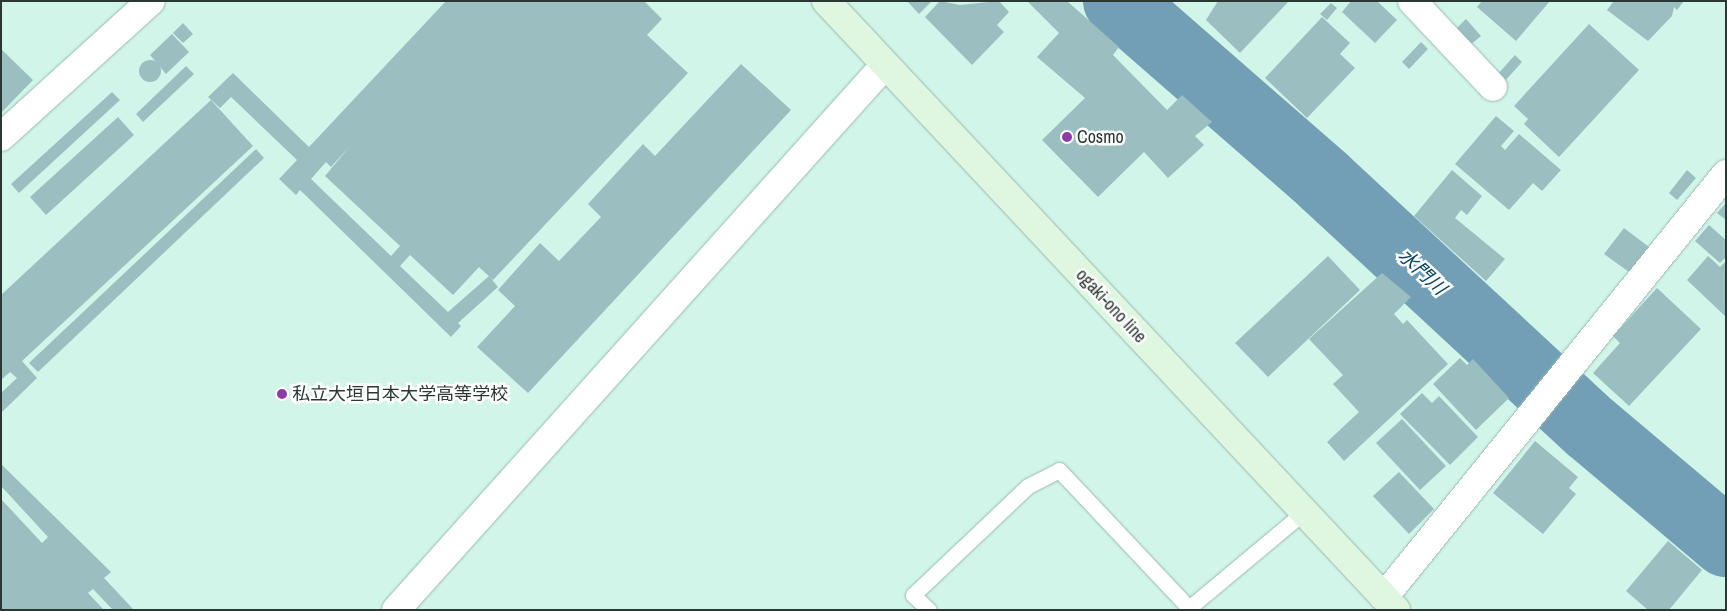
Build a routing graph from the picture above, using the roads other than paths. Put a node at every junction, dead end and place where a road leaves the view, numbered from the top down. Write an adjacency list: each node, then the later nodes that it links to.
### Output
1 (151, 1): 6 (street)
2 (826, 1): 4 (main road, ogaki-ono line)
3 (1412, 1): 5 (street)
4 (884, 66): 8 (main road, ogaki-ono line); 11 (street)
5 (1493, 88)
6 (1, 138)
7 (1726, 174): 9 (street)
8 (1304, 512): 9 (main road, ogaki-ono line); 10 (lane)
9 (1390, 603)
10 (1190, 609): 12 (lane)
11 (396, 610)
12 (929, 610)

